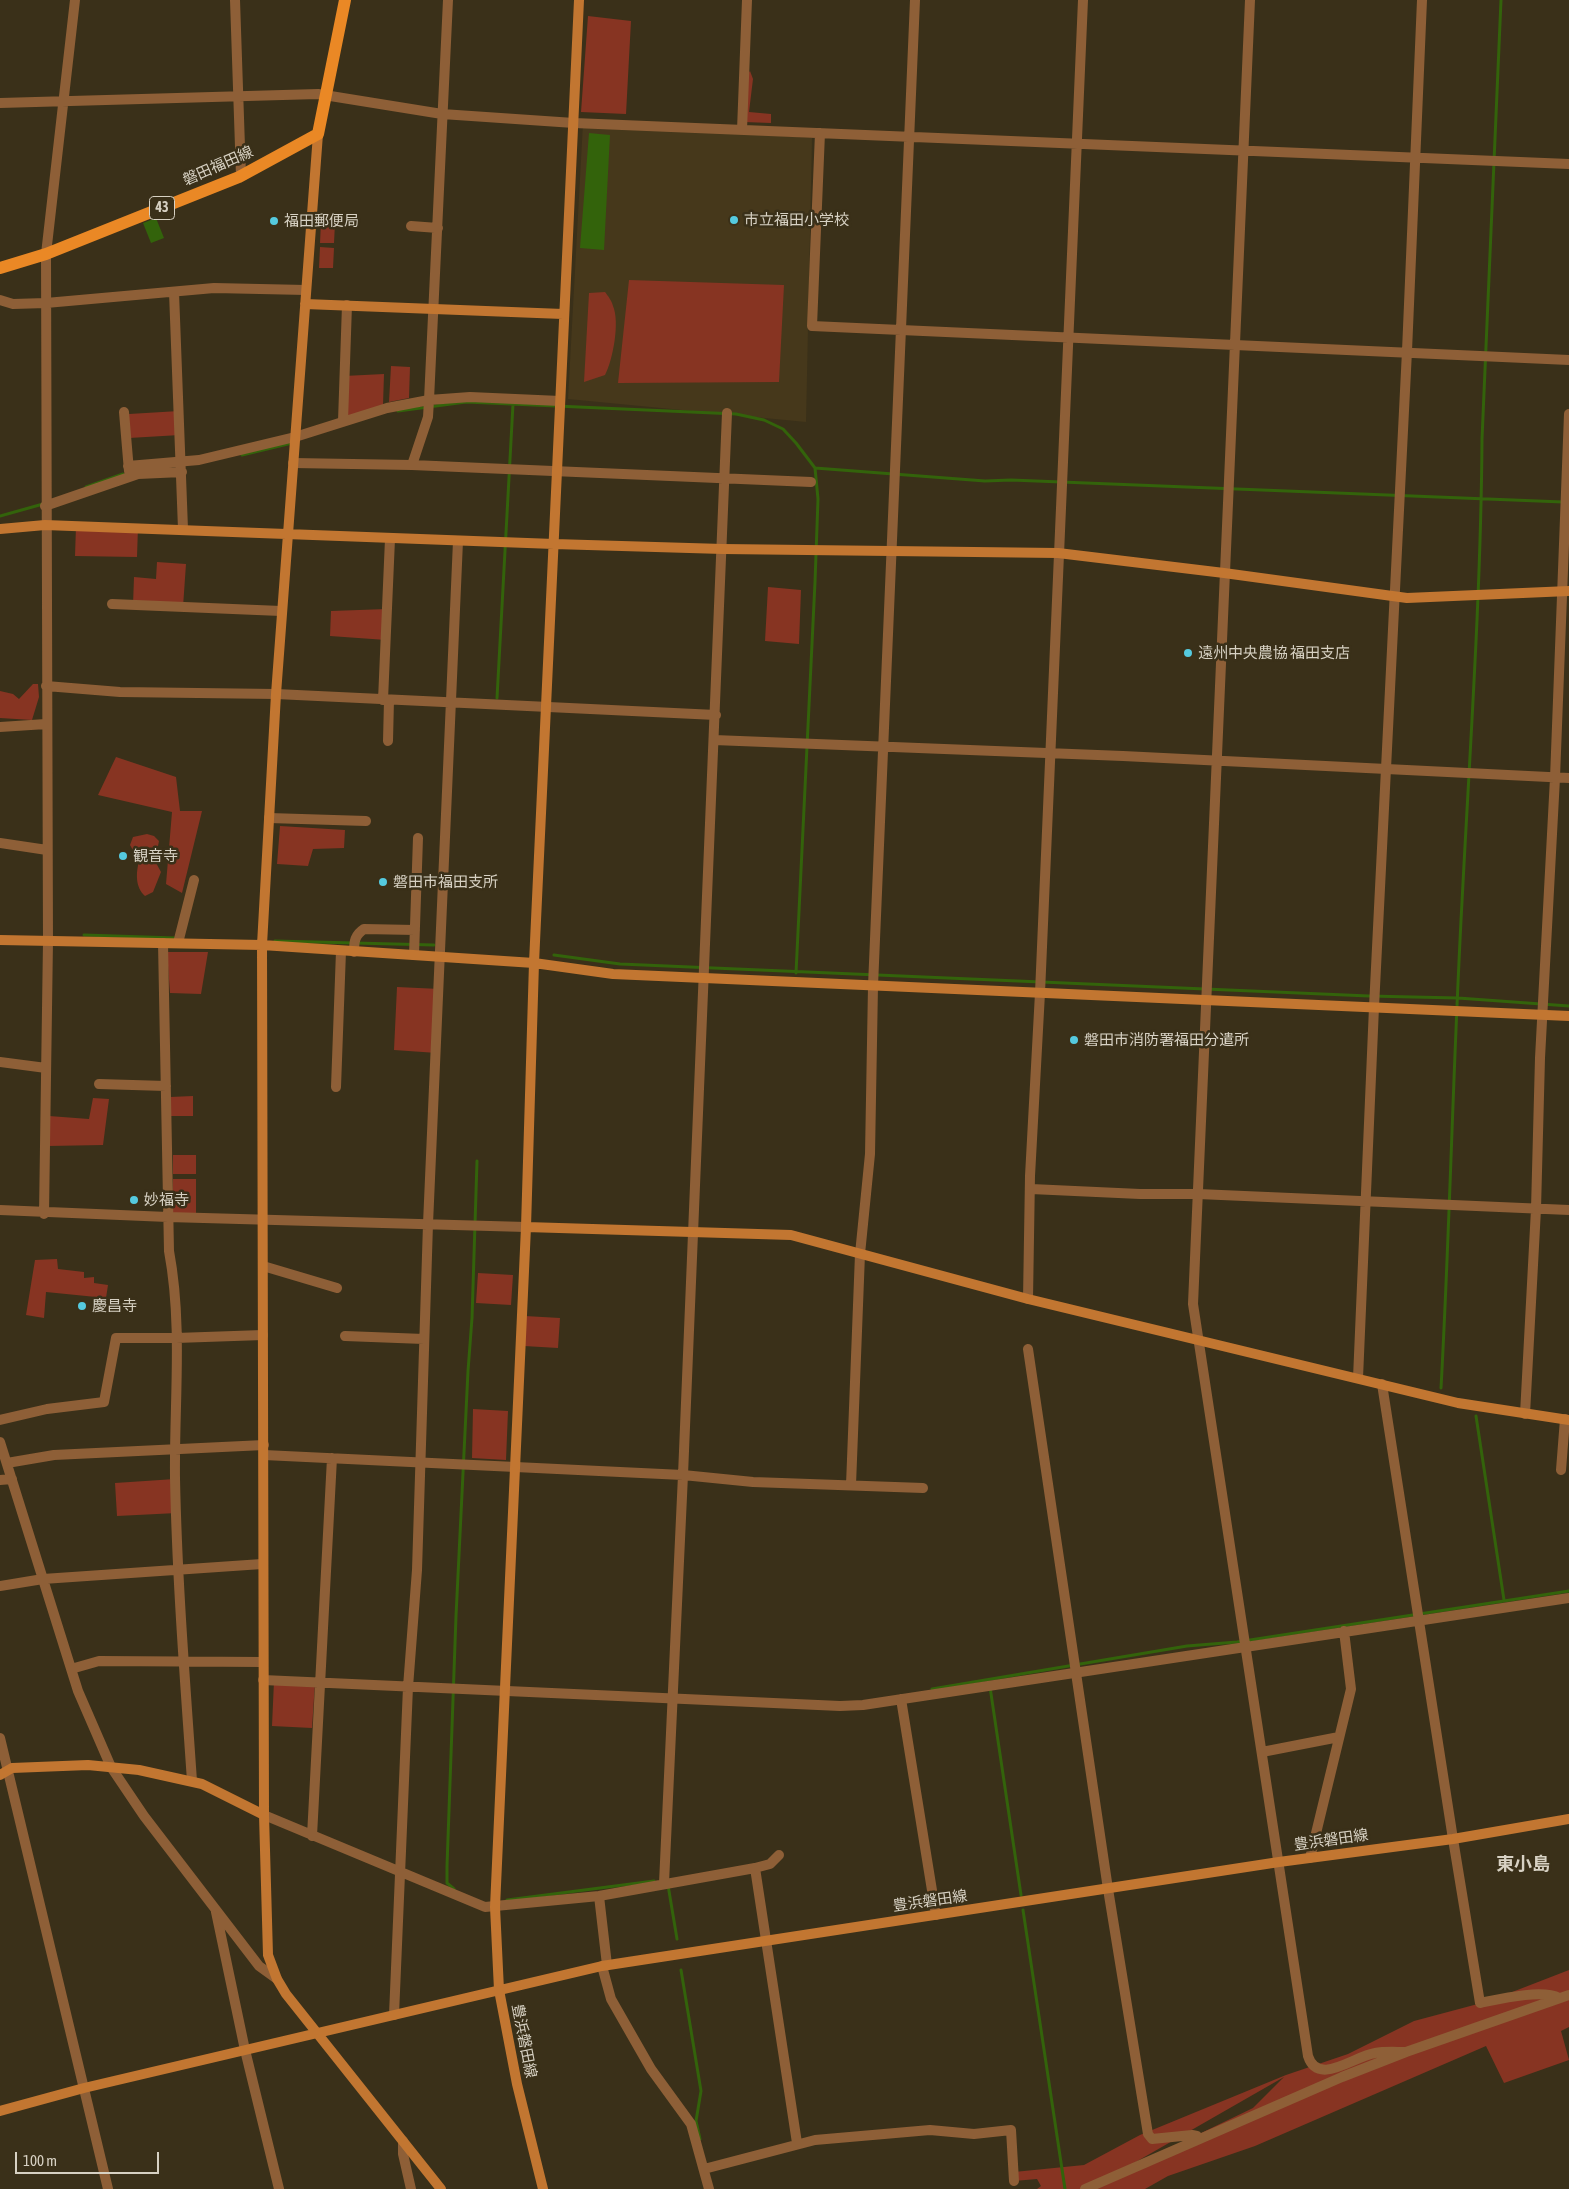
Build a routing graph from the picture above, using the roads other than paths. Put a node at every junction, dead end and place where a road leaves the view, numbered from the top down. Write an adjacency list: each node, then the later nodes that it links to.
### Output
1 (75, 0): 13 (street)
2 (235, 0): 12 (street)
3 (345, 0): 11 (main road)
4 (448, 0): 15 (street)
5 (579, 0): 16 (street)
6 (747, 0): 17 (street)
7 (915, 0): 20 (street)
8 (1083, 0): 21 (street)
9 (1250, 0): 22 (street)
10 (1422, 0): 23 (street)
11 (327, 96): 12 (street); 15 (street); 19 (main road)
12 (238, 97): 13 (street); 25 (street)
13 (63, 101): 14 (street); 28 (street)
14 (0, 103)
15 (442, 114): 16 (street); 27 (street)
16 (574, 123): 17 (street); 37 (street)
17 (742, 130): 18 (street)
18 (820, 133): 20 (street); 38 (street)
19 (318, 134): 25 (main road, 磐田福田線 / 43); 30 (street)
20 (909, 136): 21 (street); 38 (street)
21 (1076, 143): 22 (street); 39 (street)
22 (1244, 150): 23 (street); 40 (street)
23 (1416, 157): 24 (street); 41 (street)
24 (1569, 164)
25 (241, 176): 28 (main road, 磐田福田線 / 43)
26 (411, 226): 27 (street)
27 (438, 228): 36 (street)
28 (46, 254): 29 (main road, 磐田福田線 / 43); 33 (street)
29 (0, 268)
30 (306, 290): 31 (street); 34 (street)
31 (174, 292): 33 (street); 53 (street)
32 (0, 300): 33 (street)
33 (46, 303): 58 (street)
34 (305, 304): 35 (street); 49 (street)
35 (347, 305): 36 (street); 48 (street)
36 (434, 309): 37 (street); 43 (street)
37 (563, 314): 44 (street)
38 (900, 330): 39 (street); 67 (street)
39 (1068, 338): 40 (street); 68 (street)
40 (1235, 345): 41 (street); 69 (street)
41 (1408, 352): 42 (street); 71 (street)
42 (1569, 360)
43 (429, 400): 44 (street); 48 (street); 51 (street)
44 (560, 401): 54 (street)
45 (124, 412): 52 (street)
46 (728, 413): 56 (street)
47 (1569, 414): 70 (street)
48 (342, 421): 49 (street)
49 (295, 437): 50 (street); 53 (street)
50 (293, 464): 51 (street); 62 (street)
51 (412, 465): 54 (street)
52 (128, 466): 53 (street); 55 (street)
53 (182, 467): 55 (street); 61 (street)
54 (558, 473): 56 (street); 65 (street)
55 (129, 477): 58 (street)
56 (725, 479): 57 (street); 66 (street)
57 (811, 482)
58 (45, 506): 59 (street)
59 (45, 525): 60 (street); 61 (street); 74 (street)
60 (0, 529)
61 (183, 529): 62 (street)
62 (287, 535): 63 (street); 73 (street)
63 (390, 539): 64 (street); 76 (street)
64 (458, 541): 65 (street); 77 (street)
65 (554, 544): 66 (street); 78 (street)
66 (723, 549): 67 (street); 79 (street)
67 (890, 551): 68 (street); 84 (street)
68 (1058, 553): 69 (street); 85 (street)
69 (1224, 573): 71 (street); 86 (street)
70 (1565, 591): 71 (street); 88 (street)
71 (1394, 596): 87 (street)
72 (112, 604): 73 (street)
73 (281, 611): 75 (street)
74 (46, 686): 75 (street); 80 (street)
75 (276, 694): 76 (street); 90 (street)
76 (386, 700): 77 (street); 83 (street)
77 (451, 703): 78 (street); 105 (street)
78 (548, 707): 79 (street); 106 (street)
79 (716, 715): 82 (street)
80 (46, 724): 81 (street); 94 (street)
81 (0, 727)
82 (714, 740): 84 (street); 107 (street)
83 (388, 741)
84 (882, 747): 85 (street); 108 (street)
85 (1049, 755): 86 (street); 109 (street)
86 (1218, 763): 87 (street); 110 (street)
87 (1385, 770): 88 (street); 111 (street)
88 (1555, 778): 89 (street); 112 (street)
89 (1569, 778)
90 (269, 818): 91 (street); 101 (street)
91 (366, 821)
92 (418, 838): 96 (street)
93 (0, 843): 94 (street)
94 (47, 850): 98 (street)
95 (194, 880): 100 (street)
96 (415, 930): 103 (street); 104 (street)
97 (0, 940): 98 (street)
98 (48, 941): 99 (street); 115 (street)
99 (163, 943): 100 (street); 117 (street)
100 (178, 944): 101 (street)
101 (262, 945): 102 (street); 127 (street)
102 (341, 951): 103 (street); 118 (street)
103 (354, 952): 104 (street)
104 (414, 955): 105 (street)
105 (441, 956): 106 (street); 128 (street)
106 (534, 962): 107 (street); 129 (street)
107 (705, 978): 108 (street); 130 (street)
108 (872, 986): 109 (street); 131 (street)
109 (1040, 993): 110 (street); 119 (street)
110 (1206, 1000): 111 (street); 120 (street)
111 (1374, 1007): 112 (street); 121 (street)
112 (1543, 1015): 113 (street); 122 (street)
113 (1569, 1016)
114 (0, 1062): 115 (street)
115 (46, 1068): 125 (street)
116 (99, 1084): 117 (street)
117 (166, 1086): 126 (street)
118 (336, 1087)
119 (1030, 1189): 120 (street); 134 (street)
120 (1198, 1194): 121 (street); 139 (street)
121 (1366, 1201): 122 (street); 141 (street)
122 (1536, 1208): 124 (street); 143 (street)
123 (0, 1210): 125 (street)
124 (1569, 1210)
125 (44, 1214): 126 (street)
126 (168, 1218): 127 (street); 137 (street)
127 (262, 1220): 128 (street); 132 (street)
128 (428, 1224): 129 (street); 138 (street)
129 (526, 1227): 130 (street); 152 (street)
130 (693, 1232): 131 (street); 154 (street)
131 (860, 1254): 134 (street); 157 (street)
132 (263, 1266): 133 (street); 135 (street)
133 (337, 1288)
134 (1028, 1299): 139 (street)
135 (263, 1335): 137 (street); 148 (street)
136 (345, 1336): 138 (street)
137 (176, 1338): 144 (street); 147 (street)
138 (424, 1339): 150 (street)
139 (1198, 1339): 141 (street); 166 (street)
140 (1028, 1349): 170 (street)
141 (1358, 1378): 142 (street)
142 (1382, 1384): 143 (street); 164 (street)
143 (1525, 1414): 145 (street)
144 (0, 1420)
145 (1567, 1420): 153 (street)
146 (0, 1442): 151 (street)
147 (175, 1448): 148 (street); 151 (street); 160 (street)
148 (264, 1450): 149 (street); 159 (street)
149 (332, 1458): 150 (street); 172 (street)
150 (420, 1462): 152 (street); 173 (street)
151 (7, 1463): 155 (street)
152 (514, 1467): 154 (street); 174 (street)
153 (1562, 1470)
154 (684, 1475): 157 (street); 175 (street)
155 (12, 1478): 156 (street); 161 (street)
156 (0, 1480)
157 (851, 1485): 158 (street)
158 (923, 1488)
159 (262, 1564): 160 (street); 168 (street)
160 (178, 1570): 161 (street); 167 (street)
161 (43, 1579): 162 (street); 169 (street)
162 (0, 1586)
163 (1569, 1598): 164 (street)
164 (1419, 1620): 165 (street); 186 (street)
165 (1344, 1631): 166 (street); 177 (street)
166 (1246, 1646): 170 (street); 179 (street)
167 (184, 1661): 168 (street); 169 (street); 182 (street)
168 (263, 1662): 171 (street)
169 (71, 1669): 180 (street)
170 (1076, 1672): 176 (street); 193 (street)
171 (263, 1680): 172 (street); 183 (street)
172 (320, 1683): 173 (street); 185 (street)
173 (408, 1686): 174 (street); 191 (street)
174 (505, 1692): 175 (street); 195 (street)
175 (673, 1698): 176 (street); 192 (street)
176 (901, 1699): 197 (street)
177 (1340, 1737): 179 (street); 188 (street)
178 (0, 1738): 181 (street)
179 (1262, 1752): 189 (street)
180 (112, 1767): 181 (street); 182 (street); 196 (street)
181 (5, 1772): 207 (street)
182 (192, 1781): 183 (street)
183 (264, 1815): 185 (street); 200 (street)
184 (1569, 1819): 186 (street, 豊浜磐田線)
185 (312, 1836): 191 (street)
186 (1453, 1839): 188 (street, 豊浜磐田線); 202 (street)
187 (778, 1855): 190 (street)
188 (1310, 1858): 189 (street, 豊浜磐田線)
189 (1279, 1862): 193 (street, 豊浜磐田線); 206 (street)
190 (756, 1868): 192 (street); 198 (street)
191 (401, 1871): 195 (street); 203 (street)
192 (664, 1883): 194 (street)
193 (1108, 1889): 197 (street, 豊浜磐田線); 209 (street)
194 (598, 1896): 195 (street); 199 (street)
195 (495, 1907): 201 (street)
196 (215, 1909): 200 (street); 205 (street)
197 (936, 1916): 198 (street, 豊浜磐田線)
198 (766, 1941): 199 (street, 豊浜磐田線); 211 (street)
199 (604, 1966): 201 (street, 豊浜磐田線); 212 (street)
200 (277, 1979): 204 (street)
201 (499, 1990): 203 (street); 218 (street, 豊浜磐田線)
202 (1564, 1996): 206 (street)
203 (394, 2015): 204 (street)
204 (319, 2033): 205 (street); 210 (street)
205 (245, 2050): 207 (street); 215 (street)
206 (1406, 2052): 209 (street)
207 (84, 2088): 208 (street); 214 (street)
208 (0, 2111)
209 (1199, 2139): 220 (street)
210 (404, 2141): 216 (street); 217 (street)
211 (797, 2143): 212 (street); 213 (street)
212 (704, 2169): 219 (street)
213 (1014, 2181)
214 (108, 2189)
215 (279, 2189)
216 (411, 2189)
217 (441, 2189)
218 (543, 2189)
219 (709, 2189)
220 (1085, 2189)

